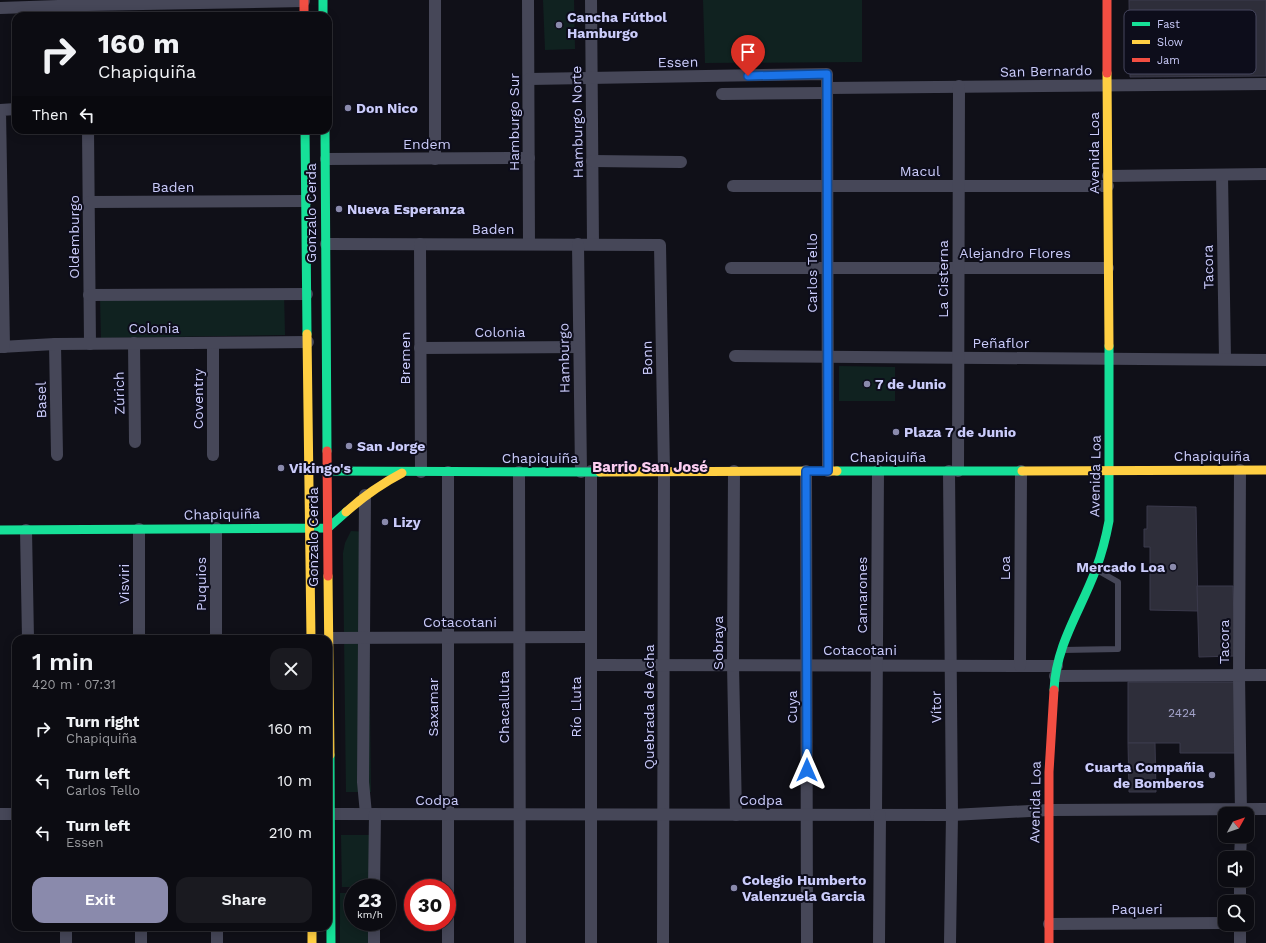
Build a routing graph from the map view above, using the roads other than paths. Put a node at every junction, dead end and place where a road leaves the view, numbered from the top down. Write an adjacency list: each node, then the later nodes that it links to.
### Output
1 (323, 0): 10 (street)
2 (435, 0): 24 (street)
3 (528, 0): 13 (street, Hamburgo Sur)
4 (591, 0): 12 (street, Hamburgo Norte)
5 (1107, 0): 15 (street, Avenida Loa)
6 (304, 1): 7 (street); 9 (street)
7 (87, 7): 8 (street)
8 (0, 8)
9 (304, 12)
10 (323, 12)
11 (827, 74): 12 (street, Essen); 17 (street, Carlos Tello)
12 (592, 78): 13 (street, Essen); 27 (street, Hamburgo Norte)
13 (529, 79): 25 (street, Hamburgo Sur)
14 (1266, 84): 15 (street, San Bernardo)
15 (1107, 85): 16 (street, San Bernardo); 31 (street, Avenida Loa)
16 (959, 86): 17 (street, San Bernardo); 34 (street, La Cisterna)
17 (827, 90): 18 (street, San Bernardo); 33 (street, Carlos Tello)
18 (722, 94)
19 (12, 109): 20 (street)
20 (0, 110): 54 (street)
21 (88, 134): 35 (street, Oldemburgo)
22 (305, 134): 36 (street, Gonzalo Cerda)
23 (325, 134): 26 (street, Gonzalo Cerda)
24 (435, 158): 25 (street, Endem); 26 (street, Endem)
25 (529, 158): 39 (street, Hamburgo Sur)
26 (326, 159): 37 (street, Gonzalo Cerda)
27 (592, 161): 28 (street); 41 (street, Hamburgo Norte)
28 (681, 162)
29 (1266, 174): 30 (street, Macul)
30 (1222, 175): 31 (street, Macul); 61 (street, Tacora)
31 (1108, 181): 34 (street, Macul); 46 (street, Avenida Loa)
32 (733, 186): 33 (street, Macul)
33 (827, 186): 34 (street, Macul); 44 (street, Carlos Tello)
34 (958, 186): 45 (street, La Cisterna)
35 (89, 202): 36 (street, Baden); 48 (street, Oldemburgo)
36 (306, 202): 47 (street, Gonzalo Cerda)
37 (326, 244): 38 (street, Baden); 68 (street, Gonzalo Cerda)
38 (420, 244): 39 (street, Baden); 56 (street, Bremen)
39 (529, 244): 40 (street, Baden)
40 (578, 244): 41 (street, Baden); 55 (street, Hamburgo)
41 (593, 244): 42 (street, Baden)
42 (660, 244): 69 (street, Bonn)
43 (731, 268): 44 (street, Alejandro Flores)
44 (827, 268): 45 (street, Alejandro Flores); 58 (street, Carlos Tello)
45 (958, 268): 46 (street, Alejandro Flores); 59 (street, La Cisterna)
46 (1108, 268): 60 (street, Avenida Loa)
47 (307, 294): 48 (street); 49 (street, Gonzalo Cerda)
48 (89, 295): 53 (street, Oldemburgo)
49 (308, 342): 51 (street, Colonia); 84 (street, Gonzalo Cerda)
50 (134, 343): 51 (street, Colonia); 53 (street, Colonia); 63 (street, Zúrich)
51 (213, 343): 65 (street, Coventry)
52 (55, 344): 53 (street, Colonia); 54 (street, Colonia); 64 (street, Basel)
53 (90, 344)
54 (2, 347)
55 (579, 347): 56 (street, Colonia); 81 (street, Hamburgo)
56 (420, 348): 78 (street, Bremen)
57 (735, 356): 58 (street, Peñaflor)
58 (828, 356): 59 (street, Peñaflor); 72 (street, Carlos Tello)
59 (958, 357): 60 (street, Peñaflor); 74 (street, La Cisterna)
60 (1109, 358): 61 (street, Peñaflor); 76 (street, Avenida Loa)
61 (1225, 359): 62 (street, Peñaflor)
62 (1266, 360)
63 (135, 442)
64 (57, 455)
65 (213, 455)
66 (1240, 470): 67 (street, Chapiquiña); 76 (street, Chapiquiña); 109 (street, Tacora)
67 (1266, 470)
68 (328, 471): 77 (street); 85 (street, Gonzalo Cerda)
69 (664, 471): 70 (street, Chapiquiña); 81 (street, Chapiquiña); 102 (street, Quebrada de Acha)
70 (734, 471): 71 (street, Chapiquiña); 103 (street, Sobraya)
71 (806, 471): 72 (street, Chapiquiña); 104 (street, Cuya)
72 (828, 471): 73 (street, Chapiquiña)
73 (878, 471): 74 (street, Chapiquiña); 105 (street, Camarones)
74 (953, 471): 75 (street, Chapiquiña); 106 (street, Vítor)
75 (1021, 471): 76 (street, Chapiquiña); 107 (street, Loa)
76 (1110, 471): 89 (street, Avenida Loa)
77 (404, 472): 78 (street, Chapiquiña); 82 (street, Chapiquiña)
78 (421, 472): 79 (street, Chapiquiña)
79 (448, 472): 80 (street, Chapiquiña); 95 (street, Saxamar)
80 (519, 472): 81 (street, Chapiquiña); 96 (street, Chacalluta)
81 (586, 472): 97 (street, Río Lluta)
82 (366, 495): 85 (street, Chapiquiña); 99 (street)
83 (216, 528): 84 (street, Chapiquiña); 86 (street, Chapiquiña); 92 (street, Puquios)
84 (310, 528): 85 (street, Chapiquiña); 93 (street, Gonzalo Cerda)
85 (328, 528): 94 (street, Gonzalo Cerda)
86 (139, 529): 88 (street, Chapiquiña); 91 (street, Visviri)
87 (0, 530): 88 (street, Chapiquiña)
88 (26, 530): 90 (street)
89 (1096, 570): 100 (street, Avenida Loa); 100 (lane)
90 (28, 635)
91 (139, 635)
92 (216, 635)
93 (311, 635)
94 (329, 635)
95 (448, 637): 96 (street, Cotacotani); 99 (street, Cotacotani); 120 (street, Saxamar)
96 (519, 637): 97 (street, Cotacotani); 121 (street, Chacalluta)
97 (591, 637): 101 (street, Río Lluta)
98 (332, 638): 99 (street, Cotacotani)
99 (364, 638): 119 (street)
100 (1061, 650): 108 (street, Avenida Loa)
101 (591, 665): 102 (street, Cotacotani); 122 (street, Río Lluta)
102 (664, 665): 103 (street, Cotacotani); 123 (street, Quebrada de Acha)
103 (733, 665): 104 (street, Cotacotani); 124 (street, Sobraya)
104 (807, 665): 105 (street, Cotacotani); 125 (street, Cuya)
105 (877, 665): 106 (street, Cotacotani); 126 (street, Camarones)
106 (950, 666): 107 (street, Cotacotani); 127 (street, Vítor)
107 (1020, 666): 108 (street, Cotacotani)
108 (1056, 671): 109 (street, Cotacotani); 113 (street, Avenida Loa)
109 (1239, 675): 110 (street, Cotacotani); 111 (street, Tacora)
110 (1266, 675)
111 (1241, 807)
112 (1266, 809): 114 (street, Codpa)
113 (1049, 810): 115 (street, Codpa); 127 (street, Codpa); 130 (street, Avenida Loa)
114 (1254, 810)
115 (1218, 812)
116 (0, 814): 117 (street)
117 (12, 814)
118 (332, 814): 119 (street, Codpa)
119 (370, 814): 120 (street, Codpa); 128 (street)
120 (448, 814): 121 (street, Codpa); 144 (street, Saxamar)
121 (519, 815): 122 (street, Codpa); 145 (street, Chacalluta)
122 (591, 815): 123 (street, Codpa); 146 (street, Río Lluta)
123 (664, 815): 124 (street, Codpa); 147 (street, Quebrada de Acha)
124 (736, 815): 125 (street, Codpa)
125 (807, 815): 126 (street, Codpa); 148 (street, Cuya)
126 (878, 815): 127 (street, Codpa); 149 (street, Camarones)
127 (952, 815): 150 (street, Vítor)
128 (374, 879)
129 (1218, 923): 130 (street, Paqueri)
130 (1049, 924): 151 (street, Avenida Loa)
131 (66, 931): 138 (street)
132 (141, 931): 139 (street)
133 (217, 931): 140 (street)
134 (312, 931): 141 (street)
135 (331, 931): 142 (street, Gonzalo Cerda)
136 (374, 931): 143 (street)
137 (1240, 931): 152 (street)
138 (66, 943)
139 (141, 943)
140 (217, 943)
141 (312, 943)
142 (331, 943)
143 (374, 943)
144 (448, 943)
145 (520, 943)
146 (591, 943)
147 (663, 943)
148 (807, 943)
149 (879, 943)
150 (950, 943)
151 (1049, 943)
152 (1240, 943)

